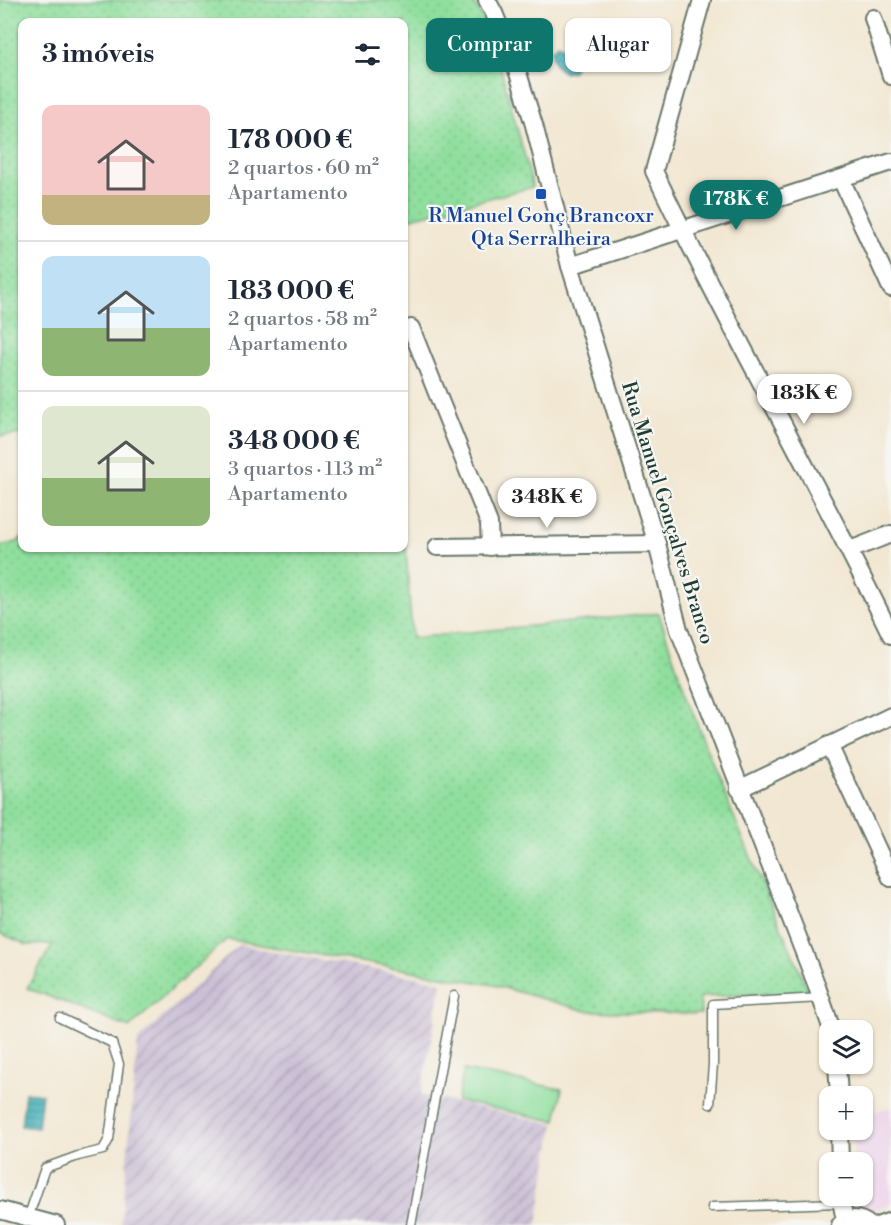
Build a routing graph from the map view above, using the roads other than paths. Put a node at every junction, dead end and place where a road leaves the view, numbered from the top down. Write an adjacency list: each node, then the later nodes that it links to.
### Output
1 (487, 0): 8 (street, Rua Manuel Gonçalves Branco)
2 (702, 0): 7 (street)
3 (873, 18): 4 (street)
4 (891, 76)
5 (891, 162): 6 (street)
6 (841, 179): 7 (street); 9 (street)
7 (682, 231): 8 (street); 15 (street)
8 (570, 266): 12 (street, Rua Manuel Gonçalves Branco)
9 (891, 288)
10 (411, 328): 14 (street)
11 (891, 534): 15 (street)
12 (657, 544): 14 (street); 19 (street, Rua Manuel Gonçalves Branco)
13 (437, 547): 14 (street)
14 (490, 547)
15 (850, 550): 16 (street)
16 (891, 635)
17 (891, 716): 18 (street)
18 (829, 745): 19 (street); 20 (street)
19 (739, 789): 22 (street, Rua Manuel Gonçalves Branco)
20 (891, 878)
21 (454, 996): 34 (lane)
22 (821, 998): 24 (street, Rua Manuel Gonçalves Branco); 25 (lane)
23 (60, 1018): 30 (lane)
24 (829, 1020)
25 (710, 1104)
26 (819, 1200): 28 (lane)
27 (841, 1206): 32 (street)
28 (712, 1208)
29 (0, 1210): 30 (street)
30 (28, 1218): 33 (street)
31 (891, 1221): 36 (street)
32 (843, 1223): 35 (street)
33 (56, 1225)
34 (411, 1225)
35 (868, 1225)
36 (880, 1225)

